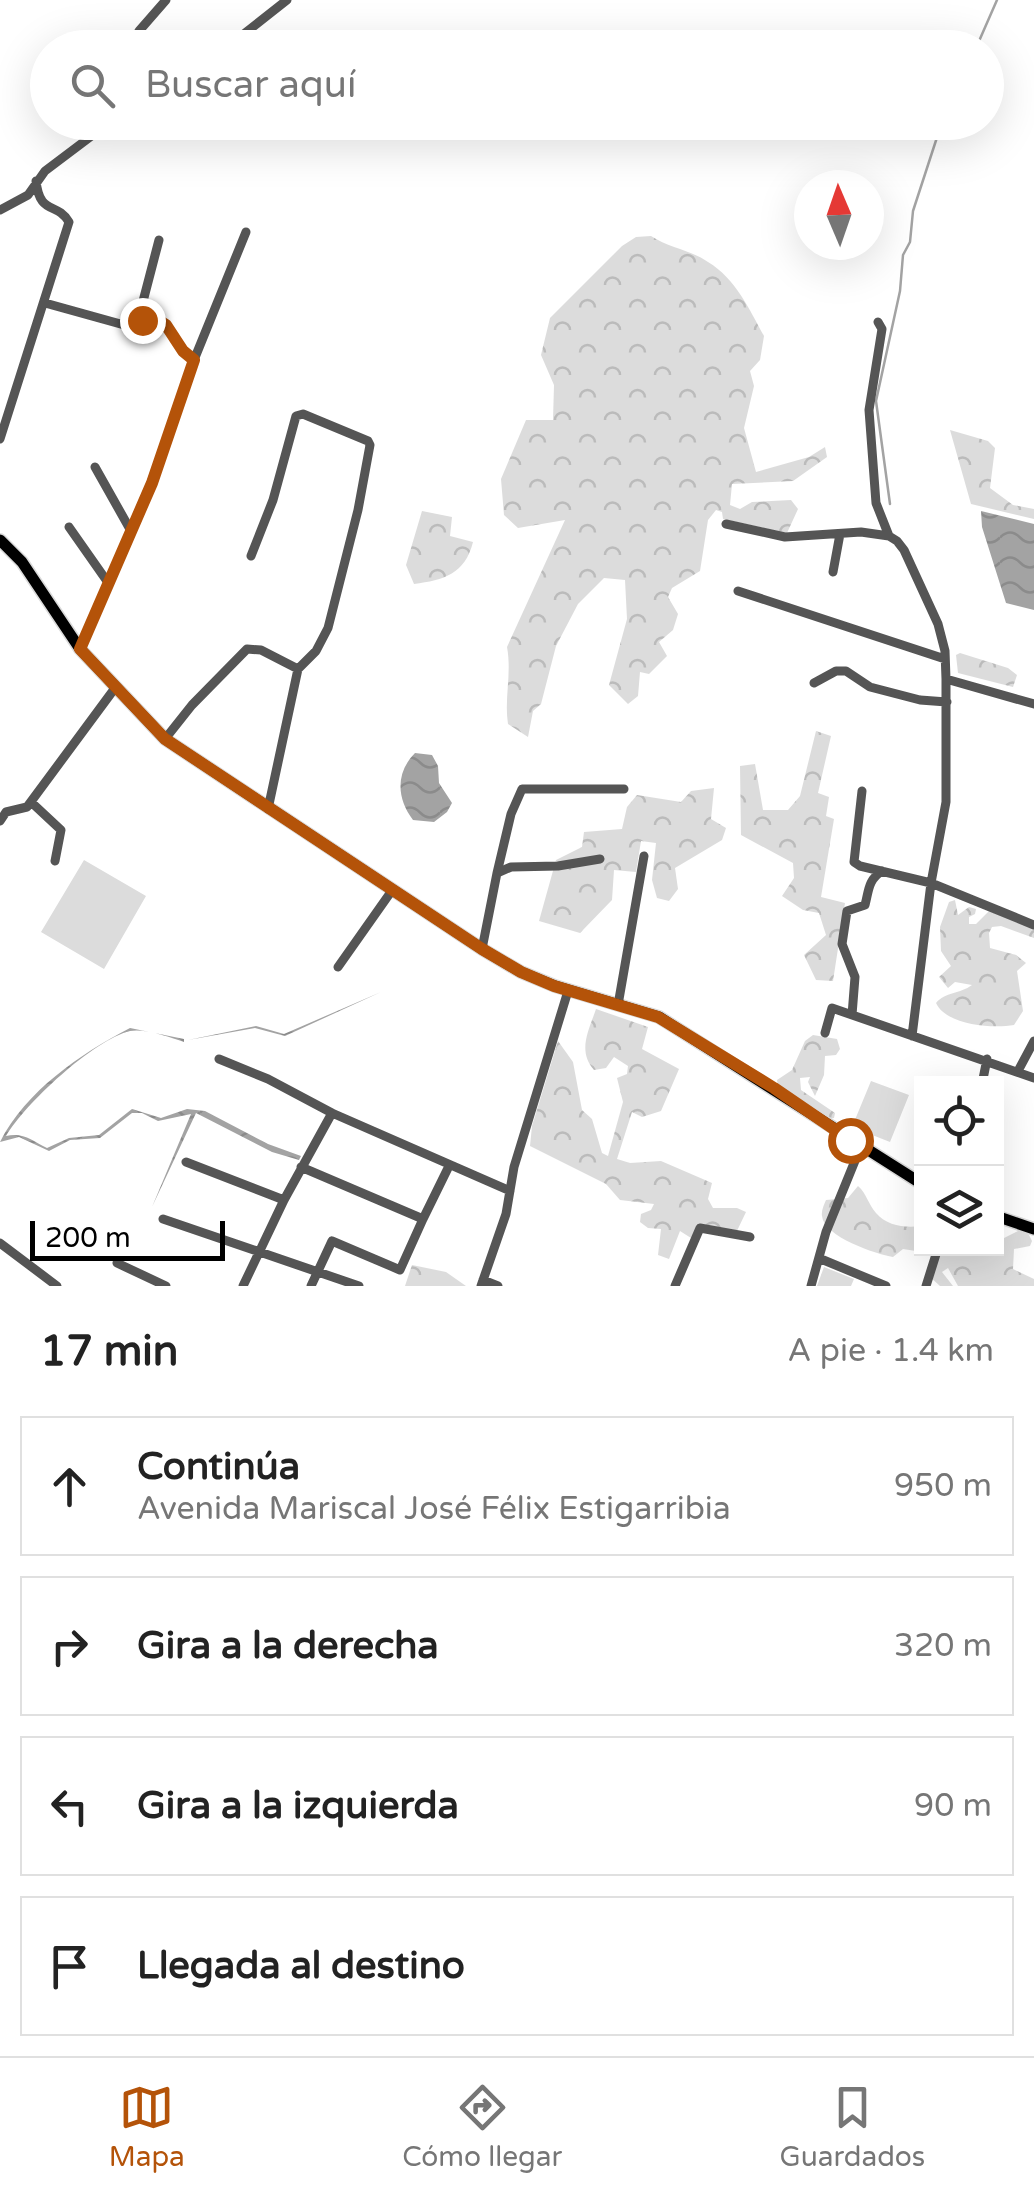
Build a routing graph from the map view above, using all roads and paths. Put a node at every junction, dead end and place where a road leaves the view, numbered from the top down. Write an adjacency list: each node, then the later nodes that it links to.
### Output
1 (166, 0): 3 (street)
2 (287, 0): 4 (street)
3 (140, 30)
4 (249, 30)
5 (87, 140): 6 (street)
6 (36, 181): 7 (street); 10 (street)
7 (0, 210)
8 (246, 232): 13 (street)
9 (160, 240): 11 (street)
10 (45, 302): 11 (street); 14 (street)
11 (141, 309): 13 (street)
12 (878, 322): 20 (street)
13 (194, 360): 18 (street)
14 (0, 439)
15 (95, 467): 18 (street)
16 (726, 524): 19 (street)
17 (68, 527): 24 (street)
18 (131, 531): 24 (street)
19 (840, 534): 20 (street); 23 (street)
20 (889, 536): 27 (street)
21 (0, 540): 26 (main road)
22 (251, 556): 28 (street)
23 (832, 572)
24 (109, 584): 26 (street)
25 (738, 591): 27 (street)
26 (80, 649): 31 (main road)
27 (945, 658): 29 (street)
28 (298, 669): 34 (street); 38 (street)
29 (946, 679): 32 (street); 33 (street)
30 (814, 683): 32 (street)
31 (115, 688): 34 (main road); 37 (street)
32 (946, 702): 45 (street)
33 (1034, 704)
34 (165, 739): 38 (main road)
35 (624, 789): 44 (street)
36 (862, 792): 43 (street)
37 (32, 802): 39 (street); 42 (street)
38 (268, 808): 46 (main road)
39 (0, 821)
40 (644, 856): 51 (street)
41 (600, 859): 44 (street)
42 (55, 861)
43 (882, 870): 45 (street); 52 (street)
44 (497, 873): 48 (street)
45 (931, 883): 47 (street); 54 (street)
46 (393, 890): 48 (main road); 49 (street)
47 (1034, 925)
48 (482, 949): 50 (main road)
49 (338, 967)
50 (568, 991): 51 (main road); 67 (street)
51 (618, 1005): 62 (main road)
52 (852, 1015): 53 (street); 54 (street)
53 (826, 1033)
54 (912, 1036): 57 (street)
55 (1034, 1041): 58 (street)
56 (220, 1059): 61 (street)
57 (987, 1059): 58 (street); 59 (street)
58 (1018, 1071): 60 (street)
59 (984, 1076)
60 (1034, 1078)
61 (332, 1113): 64 (street); 65 (street)
62 (861, 1146): 66 (main road); 77 (street)
63 (186, 1162): 68 (street)
64 (303, 1162): 68 (street); 69 (street)
65 (449, 1166): 67 (street); 69 (street)
66 (914, 1179)
67 (510, 1191): 81 (street)
68 (284, 1200): 75 (street)
69 (425, 1215): 79 (street)
70 (163, 1219): 75 (street)
71 (1004, 1219): 72 (main road)
72 (1034, 1230)
73 (750, 1237): 80 (street)
74 (0, 1243): 82 (street)
75 (259, 1250): 79 (street); 84 (street)
76 (935, 1256): 90 (street)
77 (821, 1259): 88 (street); 89 (street)
78 (117, 1263): 83 (street)
79 (317, 1272): 85 (street); 86 (street)
80 (676, 1282)
81 (482, 1283): 87 (street)
82 (57, 1286)
83 (166, 1286)
84 (243, 1286)
85 (310, 1286)
86 (359, 1286)
87 (498, 1286)
88 (811, 1286)
89 (886, 1286)
90 (926, 1286)

